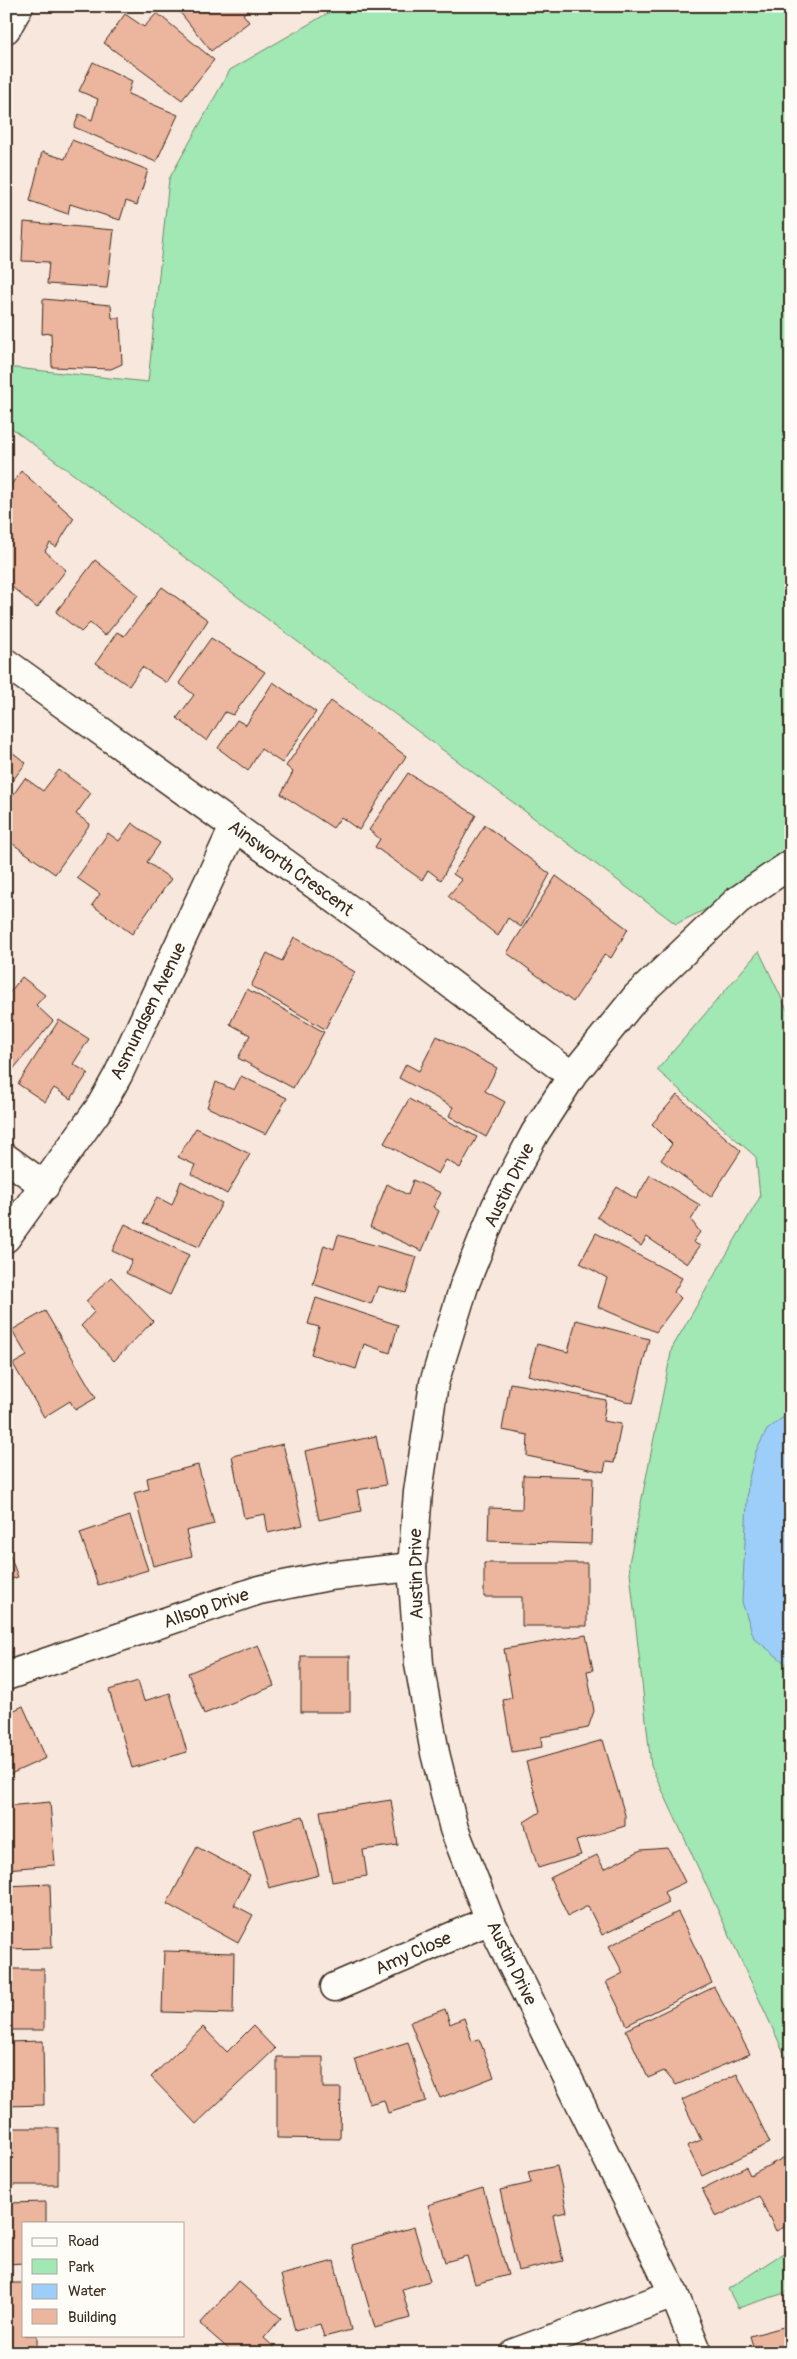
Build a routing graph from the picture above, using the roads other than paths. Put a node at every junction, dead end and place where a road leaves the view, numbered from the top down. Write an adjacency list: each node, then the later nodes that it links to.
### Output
1 (19, 6): 2 (street)
2 (6, 29)
3 (6, 663): 4 (street, Ainsworth Crescent)
4 (234, 827): 6 (street, Ainsworth Crescent); 8 (street, Asmundsen Avenue)
5 (791, 864): 6 (street, Austin Drive)
6 (572, 1076): 10 (street, Austin Drive)
7 (6, 1158): 8 (street)
8 (45, 1186): 9 (street, Asmundsen Avenue)
9 (6, 1238)
10 (412, 1567): 11 (street, Allsop Drive); 12 (street, Austin Drive)
11 (6, 1676)
12 (490, 1920): 13 (street, Amy Close); 14 (street, Austin Drive)
13 (335, 1987)
14 (674, 2294): 15 (street); 16 (street, Austin Drive)
15 (514, 2353)
16 (698, 2353)

